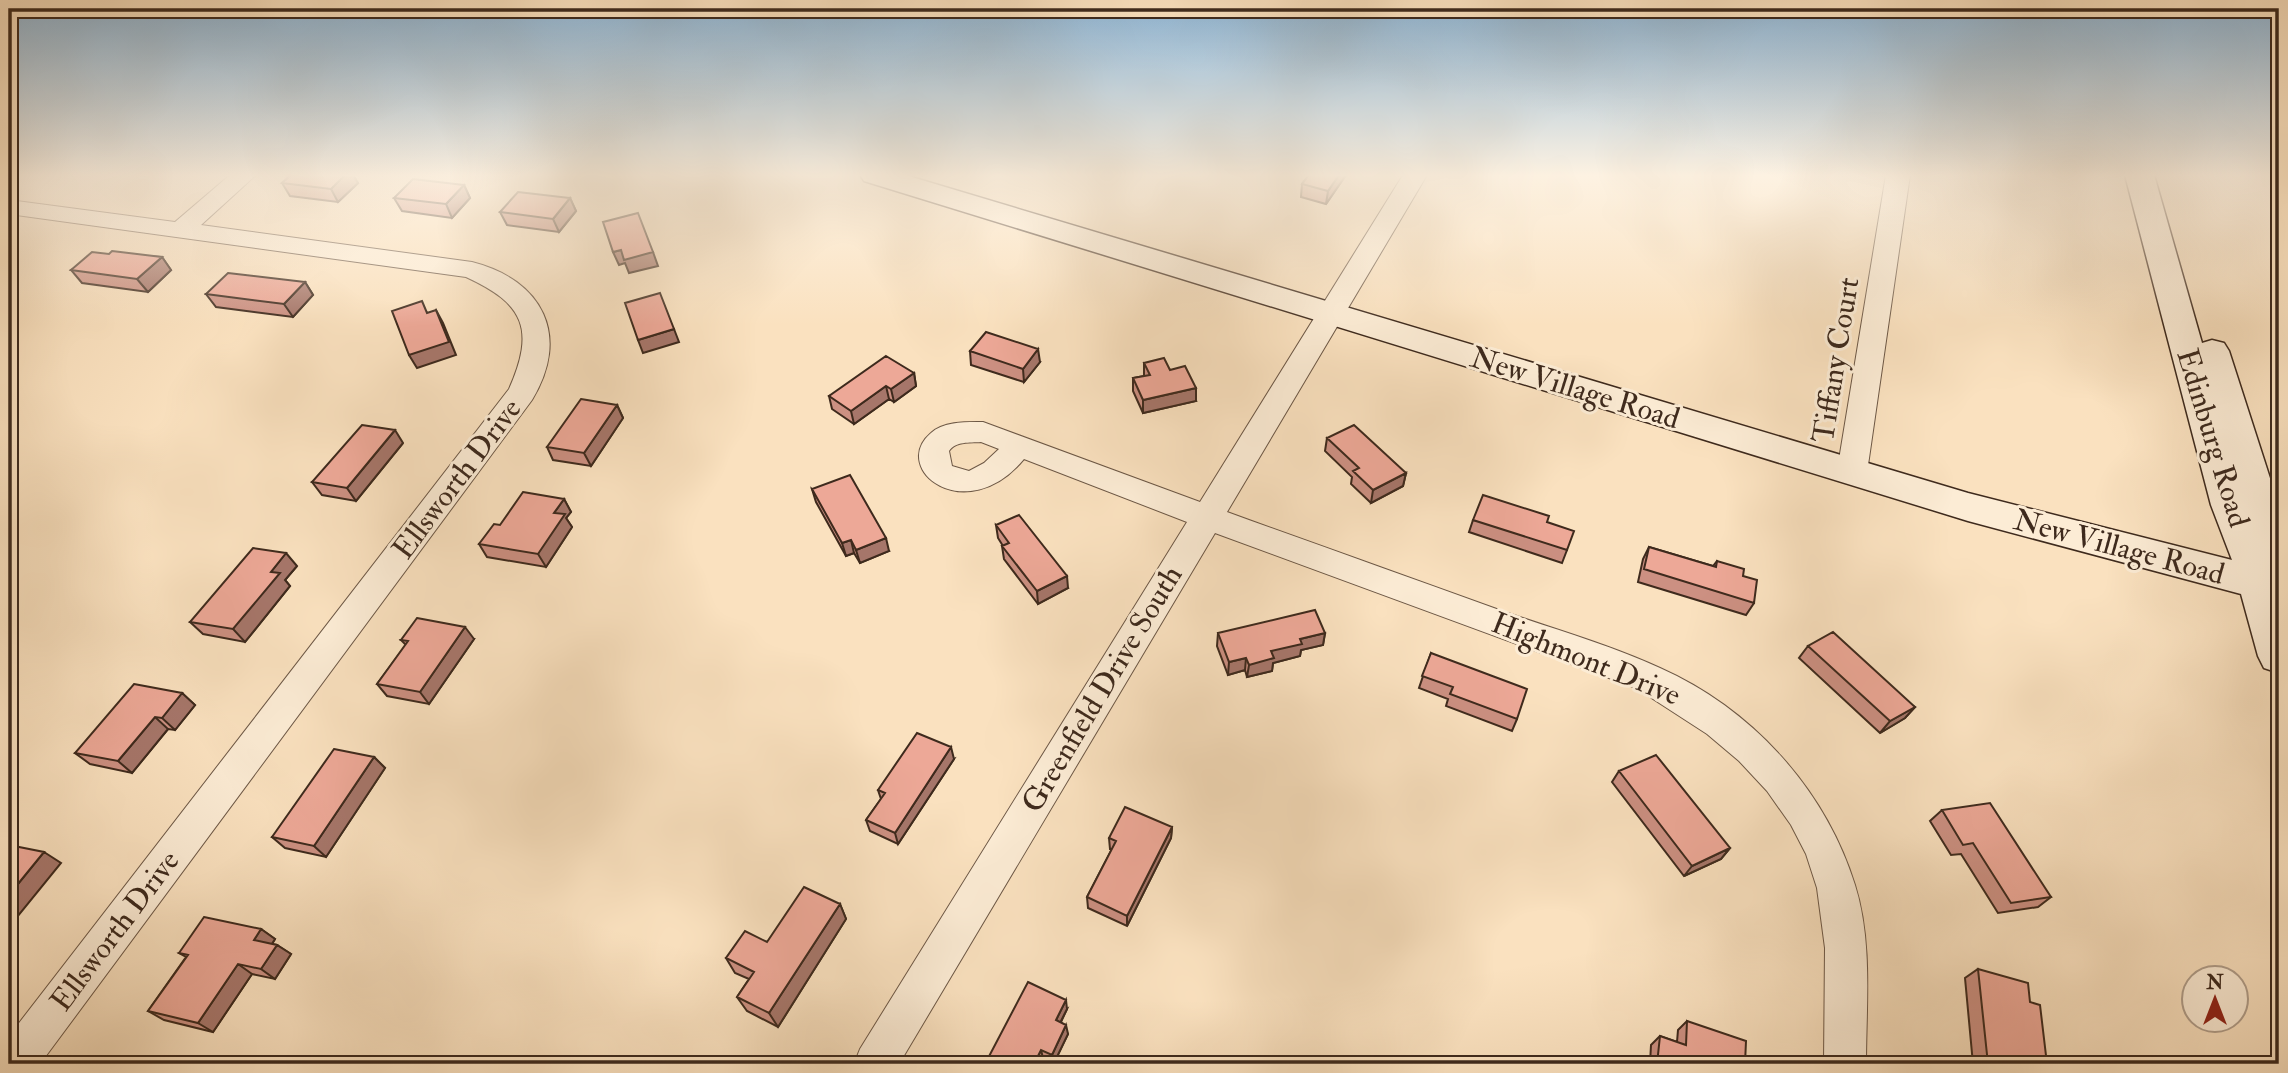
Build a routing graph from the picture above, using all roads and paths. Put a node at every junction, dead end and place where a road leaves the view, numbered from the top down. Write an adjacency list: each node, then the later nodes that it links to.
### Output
1 (152, 225): 9 (street, Ellsworth Drive)
2 (186, 225): 9 (street)
3 (1050, 225): 10 (main road, New Village Road)
4 (1086, 225): 10 (main road, New Village Road)
5 (1384, 225): 10 (street, Greenfield Drive South)
6 (1890, 225): 12 (street, Tiffany Court)
7 (2153, 225): 16 (main road, Edinburg Road)
8 (2177, 225): 13 (main road, Edinburg Road)
9 (181, 229): 18 (street, Ellsworth Drive)
10 (1335, 306): 12 (main road, New Village Road); 15 (street, Greenfield Drive South)
11 (1018, 447): 15 (street, Highmont Drive)
12 (1854, 462): 16 (main road, New Village Road)
13 (2254, 484): 14 (main road); 16 (main road, Edinburg Road)
14 (2279, 513)
15 (1206, 517): 19 (street, Greenfield Drive South); 20 (street, Highmont Drive)
16 (2267, 573): 17 (main road, Edinburg Road)
17 (2279, 656)
18 (14, 1064)
19 (875, 1064)
20 (1845, 1064)

